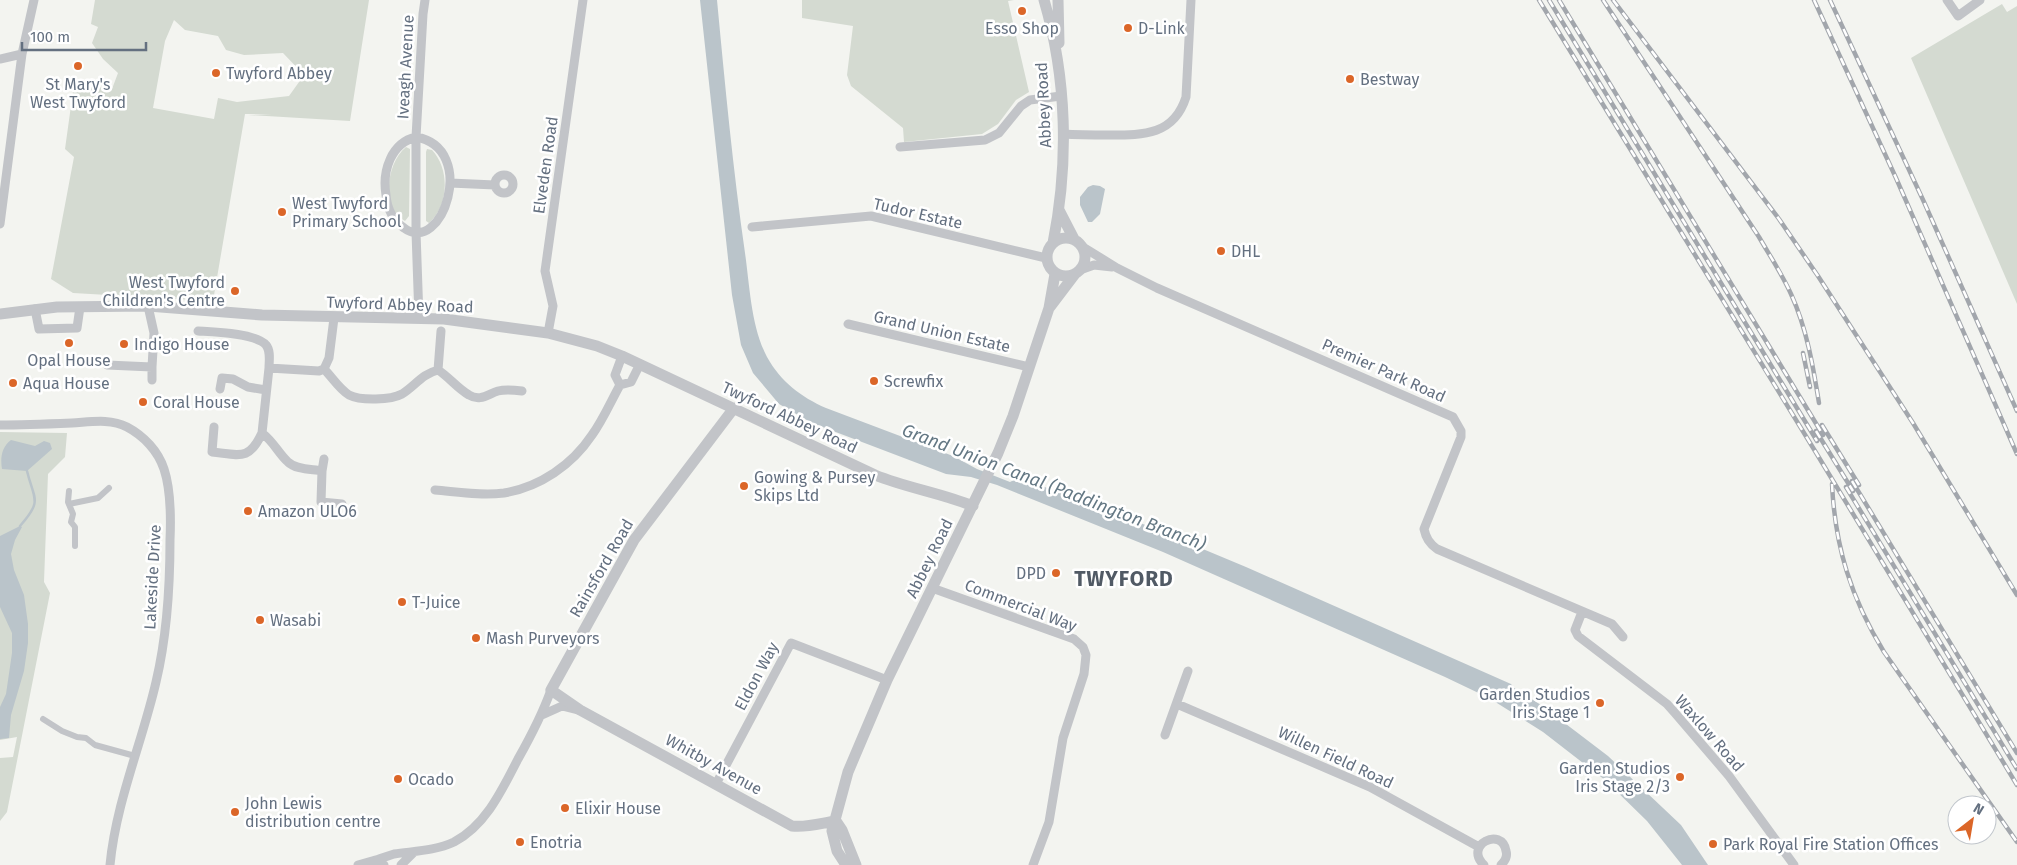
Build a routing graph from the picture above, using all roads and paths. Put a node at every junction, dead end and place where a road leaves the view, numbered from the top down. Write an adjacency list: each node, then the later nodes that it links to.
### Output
1 (34, 0): 9 (street)
2 (426, 0): 14 (street, Iveagh Avenue)
3 (583, 0): 40 (street, Elveden Road)
4 (1044, 0): 11 (street, Abbey Road)
5 (1058, 0): 11 (street)
6 (1191, 0): 13 (street)
7 (1947, 0): 8 (street)
8 (1980, 0)
9 (22, 54): 10 (street); 18 (street)
10 (0, 59)
11 (1058, 60): 12 (street, Abbey Road)
12 (1061, 96): 13 (street, Abbey Road); 15 (street)
13 (1064, 134): 19 (street, Abbey Road)
14 (416, 137): 16 (street, Iveagh Avenue); 22 (street, Iveagh Avenue); 22 (street, Iveagh Avenue)
15 (900, 147)
16 (450, 183): 17 (street); 22 (street, Iveagh Avenue)
17 (495, 185)
18 (1, 210): 20 (street)
19 (1059, 210): 23 (street); 24 (street, Abbey Road)
20 (0, 224)
21 (752, 227): 26 (street, Tudor Estate)
22 (416, 232): 36 (street, Iveagh Avenue)
23 (1074, 239): 24 (street); 25 (street)
24 (1052, 243): 26 (street)
25 (1083, 247): 27 (street, Premier Park Road); 28 (street)
26 (1046, 258): 29 (street)
27 (1117, 268): 28 (street, Premier Park Road); 68 (street, Premier Park Road)
28 (1078, 272): 29 (street); 32 (street, Abbey Road)
29 (1055, 274): 32 (street, Abbey Road)
30 (148, 306): 31 (street, Twyford Abbey Road); 35 (street, Twyford Abbey Road); 44 (street)
31 (80, 307): 33 (street, Twyford Abbey Road); 33 (street)
32 (1049, 308): 45 (street, Abbey Road)
33 (35, 309): 34 (street, Twyford Abbey Road)
34 (0, 314)
35 (334, 318): 36 (street, Twyford Abbey Road); 47 (street)
36 (419, 318): 40 (street, Twyford Abbey Road)
37 (848, 324): 45 (street, Grand Union Estate)
38 (198, 331): 46 (street)
39 (441, 332): 48 (street)
40 (548, 333): 41 (street, Twyford Abbey Road)
41 (622, 356): 42 (street, Twyford Abbey Road); 50 (street)
42 (640, 364): 50 (street); 54 (street, Twyford Abbey Road)
43 (107, 365): 44 (street)
44 (152, 367): 49 (street)
45 (1029, 367): 65 (street, Abbey Road)
46 (269, 368): 47 (street); 52 (street)
47 (324, 369): 48 (street)
48 (438, 370): 53 (street)
49 (152, 380)
50 (620, 385): 61 (street)
51 (220, 388): 52 (street)
52 (266, 390): 57 (street)
53 (522, 390)
54 (734, 408): 65 (street, Twyford Abbey Road); 72 (street, Rainsford Road)
55 (0, 425): 78 (street, Lakeside Drive)
56 (214, 427): 57 (street)
57 (262, 433): 59 (street)
58 (324, 459): 59 (street)
59 (322, 471): 64 (street)
60 (109, 488): 63 (street)
61 (435, 490)
62 (69, 491): 63 (street)
63 (69, 504): 66 (street)
64 (342, 504)
65 (973, 506): 67 (street, Abbey Road)
66 (76, 546)
67 (932, 588): 71 (street, Abbey Road); 91 (street, Commercial Way)
68 (1582, 612): 69 (street, Premier Park Road); 93 (street, Waxlow Road)
69 (1623, 637)
70 (1188, 671): 73 (street)
71 (887, 680): 79 (street, Eldon Way); 80 (street, Abbey Road)
72 (551, 690): 74 (street, Whitby Avenue); 75 (street, Rainsford Road)
73 (1177, 704): 77 (street); 81 (street, Willen Field Road)
74 (580, 710): 75 (street, Whitby Avenue); 79 (street, Whitby Avenue)
75 (542, 715): 82 (street, Rainsford Road)
76 (43, 719): 78 (street)
77 (1164, 735)
78 (135, 756): 85 (street, Lakeside Drive)
79 (716, 784): 80 (street, Whitby Avenue)
80 (836, 822): 89 (street, Abbey Road); 90 (street)
81 (1479, 846): 84 (street); 92 (street)
82 (413, 852): 83 (street, Rainsford Road); 88 (street)
83 (372, 861): 86 (street, Rainsford Road); 87 (street)
84 (1504, 864)
85 (110, 865)
86 (358, 865)
87 (384, 865)
88 (401, 865)
89 (846, 865)
90 (856, 865)
91 (1033, 865)
92 (1484, 865)
93 (1794, 865)

